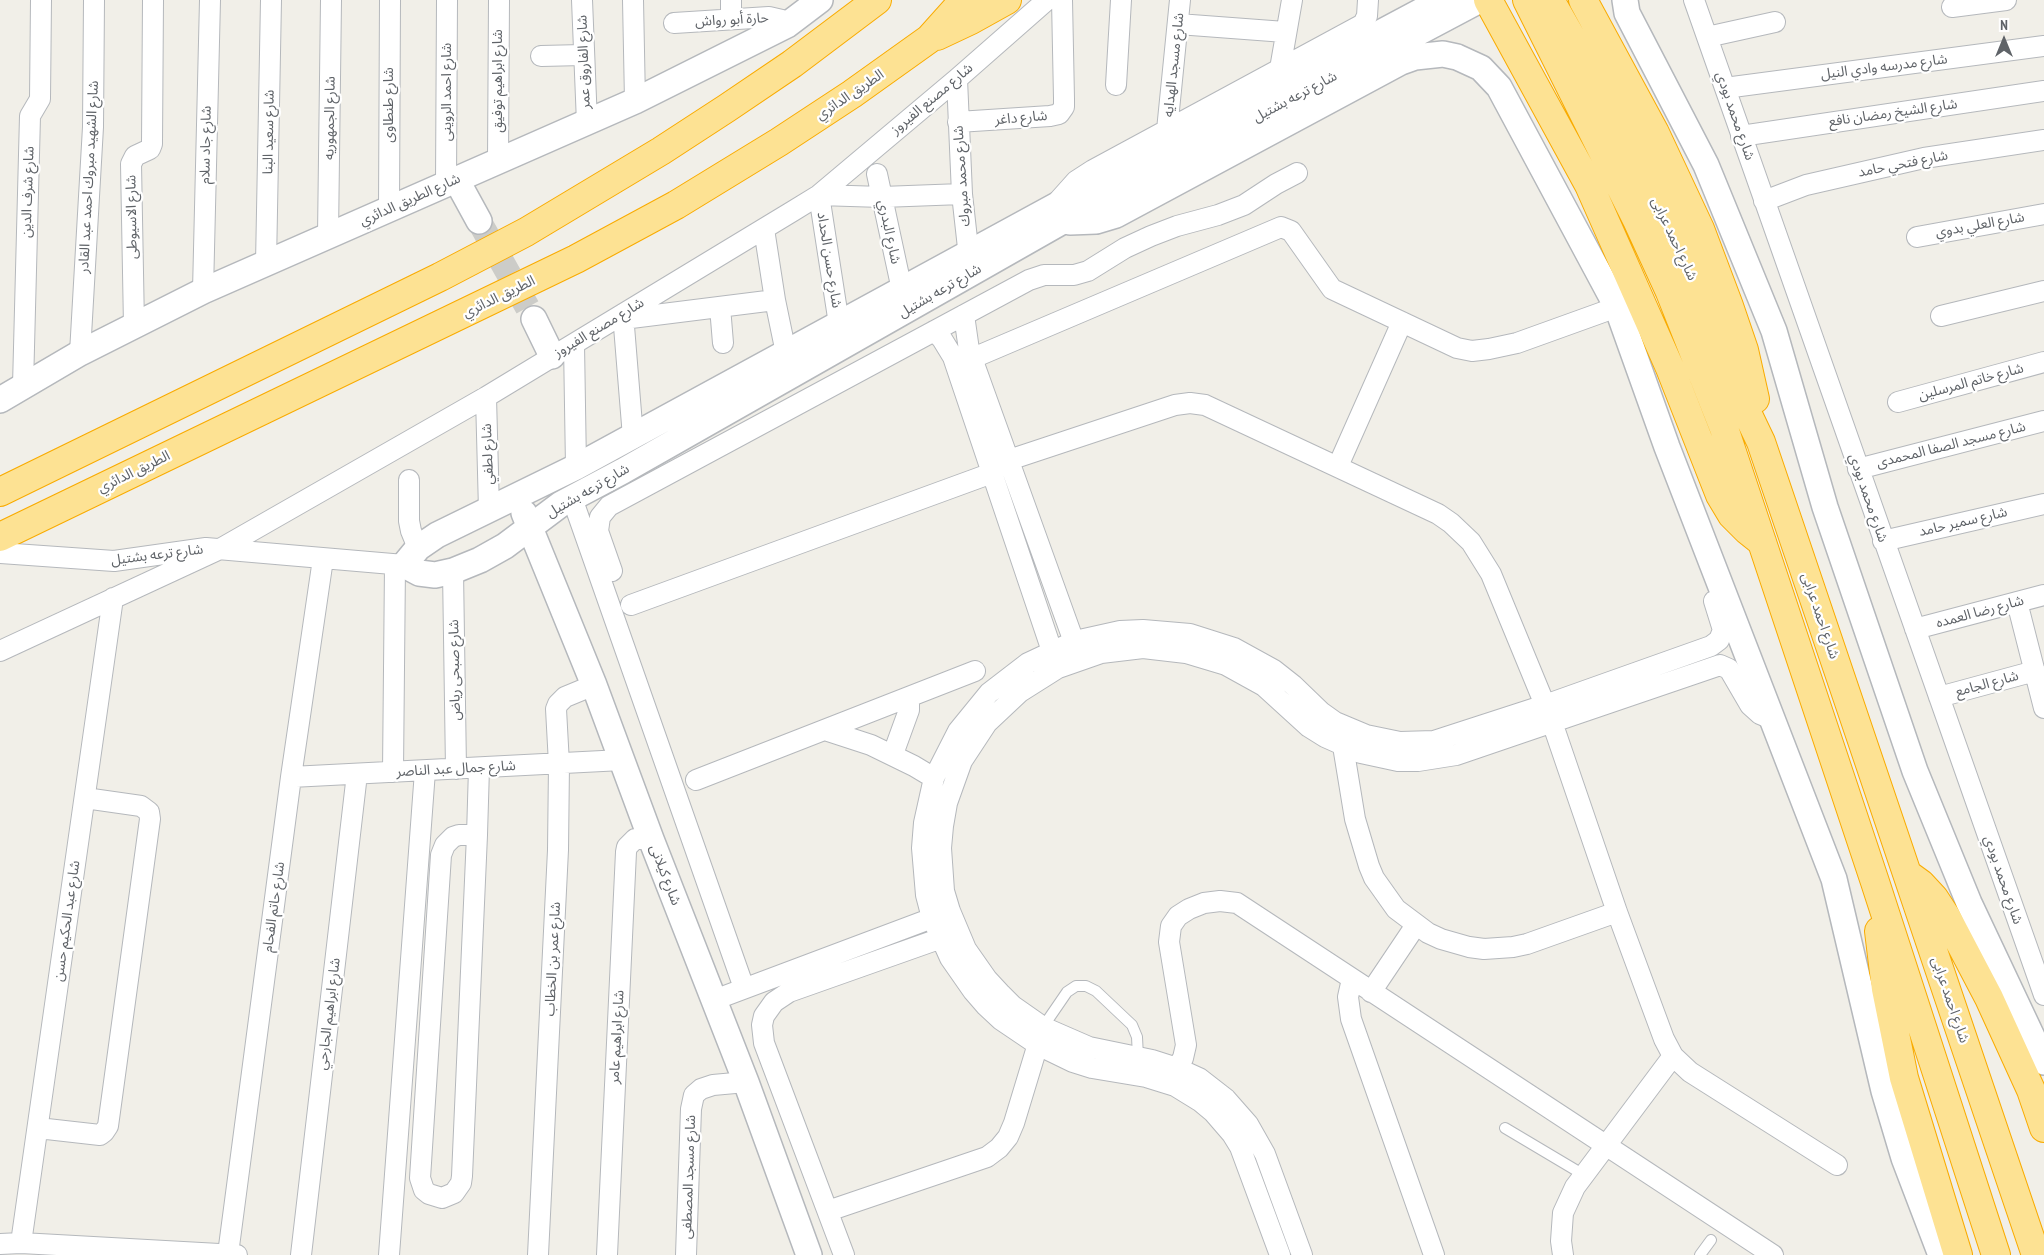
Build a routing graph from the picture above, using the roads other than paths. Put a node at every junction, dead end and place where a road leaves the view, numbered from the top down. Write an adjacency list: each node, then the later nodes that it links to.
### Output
1 (41, 0): 92 (street, شارع شرف الدين)
2 (94, 0): 87 (street, شارع الشهيد مبروك احمد عبد القادر)
3 (153, 0): 83 (street, شارع الاسيوطى)
4 (210, 0): 72 (street, شارع جاد سلام)
5 (272, 0): 69 (street, شارع سعيد البنا)
6 (331, 0): 67 (street, شارع الجمهوريه)
7 (390, 0): 62 (street, شارع طنطاوى)
8 (447, 0): 57 (street, شارع احمد الروينى)
9 (499, 0): 54 (street, شارع ابراهيم توفيق)
10 (582, 0): 41 (street, شارع الفاروق عمر)
11 (634, 0): 48 (street)
12 (819, 0): 36 (street, شارع الطريق الدائري)
13 (877, 0): 105 (highway)
14 (964, 0): 39 (highway, الطريق الدائري)
15 (1008, 0): 39 (highway)
16 (1047, 0): 44 (street, شارع مصنع الفيروز)
17 (1062, 0): 49 (street, شارع داغر)
18 (1121, 0): 45 (street)
19 (1180, 0): 35 (street, شارع مسجد الهدايه)
20 (1292, 0): 37 (street)
21 (1480, 0): 32 (street, شارع ترعه بشتيل)
22 (1488, 0): 114 (highway)
23 (1527, 0): 114 (highway, شارع احمد عرابى)
24 (1550, 0): 98 (highway, شارع احمد عرابى)
25 (1583, 0): 98 (highway)
26 (1625, 0): 168 (street)
27 (1694, 0): 38 (street, شارع محمد بودي)
28 (2006, 0): 29 (street)
29 (1952, 7)
30 (1368, 8): 43 (street, شارع ترعه بشتيل)
31 (731, 10): 34 (street, حارة أبو رواش); 36 (street, حارة أبو رواش)
32 (1436, 10): 63 (street, شارع ترعه بشتيل)
33 (1775, 22): 38 (street)
34 (674, 23)
35 (1178, 24): 37 (street); 51 (street, شارع مسجد الهدايه)
36 (787, 25): 48 (street, شارع الطريق الدائري)
37 (1286, 32): 43 (street)
38 (1707, 37): 46 (street, شارع محمد بودي)
39 (929, 39): 111 (highway, الطريق الدائري)
40 (2044, 46): 46 (street, شارع مدرسه وادي النيل)
41 (583, 55): 42 (street); 50 (street, شارع الفاروق عمر)
42 (541, 56)
43 (1280, 68): 51 (street, شارع ترعه بشتيل)
44 (957, 79): 49 (street, شارع محمد مبروك); 59 (street, شارع مصنع الفيروز)
45 (1116, 84)
46 (1725, 88): 52 (street, شارع محمد بودي)
47 (2044, 91): 52 (street, شارع الشيخ رمضان نافع)
48 (634, 101): 50 (street, شارع الطريق الدائري)
49 (958, 122): 58 (street, شارع محمد مبروك)
50 (587, 123): 54 (street, شارع الطريق الدائري)
51 (1167, 130): 63 (street, شارع ترعه بشتيل)
52 (1742, 136): 61 (street, شارع محمد بودي)
53 (2044, 140): 61 (street, شارع فتحي حامد)
54 (498, 161): 57 (street, شارع الطريق الدائري)
55 (1297, 173): 77 (street)
56 (876, 174): 60 (street, شارع البدري)
57 (451, 182): 62 (street, شارع الطريق الدائري); 65 (street)
58 (962, 194): 60 (street); 70 (street, شارع محمد مبروك)
59 (819, 195): 60 (street); 66 (street, شارع مصنع الفيروز); 82 (street, شارع حسن الحداد)
60 (882, 197): 71 (street, شارع البدري)
61 (1764, 201): 102 (street, شارع محمد بودي)
62 (389, 209): 67 (street, شارع الطريق الدائري)
63 (1060, 214): 70 (street, شارع ترعه بشتيل); 76 (street)
64 (2044, 214): 68 (street, شارع العلي بدوي)
65 (479, 222)
66 (764, 228): 74 (street); 78 (street, شارع مصنع الفيروز)
67 (328, 236): 69 (street, شارع الطريق الدائري)
68 (1917, 236)
69 (266, 264): 72 (street, شارع الطريق الدائري)
70 (969, 264): 71 (street, شارع ترعه بشتيل); 107 (street, شارع ترعه بشتيل)
71 (902, 290): 82 (street, شارع ترعه بشتيل)
72 (203, 291): 83 (street, شارع الطريق الدائري)
73 (2044, 291): 79 (street)
74 (775, 300): 75 (street); 88 (street)
75 (720, 307): 78 (street); 85 (street)
76 (1617, 307): 81 (street); 112 (street)
77 (964, 315): 84 (street); 90 (street)
78 (623, 316): 86 (street, شارع مصنع الفيروز); 97 (street)
79 (1941, 316)
80 (534, 319): 89 (street)
81 (1402, 322): 90 (street); 100 (street)
82 (839, 324): 88 (street, شارع ترعه بشتيل)
83 (134, 326): 87 (street, شارع الطريق الدائري)
84 (934, 331): 103 (street); 120 (street)
85 (723, 343)
86 (574, 344): 89 (street, شارع مصنع الفيروز); 101 (street)
87 (80, 353): 92 (street, شارع الطريق الدائري)
88 (786, 353): 97 (street, شارع ترعه بشتيل)
89 (552, 356): 93 (street, شارع مصنع الفيروز)
90 (973, 358): 99 (street)
91 (2044, 362): 95 (street, شارع خاتم المرسلين)
92 (23, 386): 94 (street, شارع الطريق الدائري)
93 (486, 397): 109 (street, شارع لطفي); 115 (street, شارع مصنع الفيروز)
94 (0, 400)
95 (1898, 402)
96 (2044, 421): 102 (street, شارع مسجد الصفا المحمدى)
97 (633, 437): 101 (street, شارع ترعه بشتيل)
98 (1761, 442): 153 (highway, شارع احمد عرابى)
99 (1009, 460): 100 (street); 126 (street)
100 (1338, 466): 135 (street)
101 (576, 467): 106 (street, شارع ترعه بشتيل)
102 (1858, 469): 113 (street, شارع محمد بودي)
103 (992, 473): 124 (street); 128 (street)
104 (409, 480): 117 (street)
105 (11, 487)
106 (518, 497): 109 (street, شارع ترعه بشتيل); 110 (street, شارع كيلانى)
107 (572, 498): 110 (street, شارع ترعه بشتيل); 161 (street)
108 (2044, 504): 113 (street, شارع سمير حامد)
109 (490, 510): 117 (street, شارع ترعه بشتيل)
110 (530, 527): 119 (street, شارع ترعه بشتيل); 131 (street, شارع كيلانى)
111 (0, 537)
112 (1701, 537): 135 (street); 136 (street)
113 (1883, 541): 125 (street, شارع محمد بودي)
114 (1763, 543): 154 (highway, شارع احمد عرابى)
115 (220, 548): 116 (street, شارع ترعه بشتيل); 118 (street, شارع ترعه بشتيل); 122 (street, شارع مصنع الفيروز)
116 (0, 553)
117 (406, 559): 118 (street, شارع ترعه بشتيل); 119 (street, شارع ترعه بشتيل); 145 (street)
118 (322, 560): 147 (street, شارع حاتم الفحام)
119 (454, 571): 143 (street, شارع صبحى رياض)
120 (612, 571)
121 (2044, 595): 123 (street, شارع رضا العمده)
122 (114, 598): 127 (street, شارع مصنع الفيروز); 150 (street, شارع عبد الحكيم حسن)
123 (2017, 602): 125 (street, شارع رضا العمده); 130 (street)
124 (631, 605)
125 (1915, 629): 133 (street, شارع محمد بودي)
126 (1078, 650): 128 (street); 135 (street); 138 (street)
127 (0, 651)
128 (1055, 659): 148 (street); 156 (street)
129 (975, 671): 132 (street)
130 (2035, 671): 133 (street, شارع الجامع); 134 (street)
131 (594, 686): 140 (street, شارع كيلانى); 141 (street, شارع عمر بن الخطاب)
132 (910, 697): 137 (street); 139 (street)
133 (1939, 697): 159 (street, شارع محمد بودي)
134 (2044, 708)
135 (1548, 713): 136 (street); 138 (street); 155 (street)
136 (1772, 719): 198 (street)
137 (825, 730): 139 (street); 149 (street)
138 (1342, 746): 157 (street)
139 (893, 754): 148 (street)
140 (622, 760): 141 (street, شارع جمال عبد الناصر); 152 (street, شارع كيلانى)
141 (559, 764): 142 (street, شارع جمال عبد الناصر); 188 (street, شارع عمر بن الخطاب)
142 (479, 768): 143 (street, شارع جمال عبد الناصر); 151 (street)
143 (456, 769): 144 (street, شارع جمال عبد الناصر)
144 (425, 771): 145 (street, شارع جمال عبد الناصر); 187 (street)
145 (393, 772): 146 (street, شارع جمال عبد الناصر)
146 (357, 774): 147 (street, شارع جمال عبد الناصر); 186 (street, شارع ابراهيم الجارحي)
147 (291, 777): 184 (street, شارع حاتم الفحام)
148 (934, 778): 156 (street)
149 (696, 780)
150 (85, 798): 171 (street, شارع عبد الحكيم حسن); 171 (street)
151 (477, 835): 151 (street)
152 (651, 839): 164 (street, شارع كيلانى); 189 (street, شارع ابراهيم عامر)
153 (1907, 873): 173 (highway); 201 (highway, شارع احمد عرابى)
154 (1876, 882): 199 (highway); 200 (highway, شارع احمد عرابى)
155 (1617, 912): 157 (street); 166 (street)
156 (941, 914): 158 (street); 161 (street)
157 (1416, 925): 162 (street)
158 (949, 936): 165 (street); 177 (street)
159 (2039, 963): 163 (street, شارع محمد بودي)
160 (1352, 979): 162 (street); 169 (street); 194 (street)
161 (744, 988): 164 (street)
162 (1371, 992): 174 (street)
163 (2044, 995)
164 (714, 1000): 170 (street, شارع كيلانى)
165 (1041, 1036): 167 (street); 167 (lane); 177 (street); 182 (street)
166 (1673, 1056): 174 (street); 175 (street)
167 (1138, 1057): 169 (street)
168 (2044, 1062)
169 (1177, 1068): 193 (street)
170 (746, 1082): 190 (street, شارع مسجد المصطفى); 191 (street, شارع كيلانى)
171 (38, 1128): 179 (street, شارع عبد الحكيم حسن)
172 (1505, 1128): 176 (lane)
173 (2044, 1128)
174 (1606, 1146): 176 (street); 197 (street)
175 (1837, 1165)
176 (1584, 1175): 195 (street)
177 (828, 1211): 192 (street)
178 (1711, 1240): 196 (lane)
179 (21, 1243): 180 (street); 181 (street)
180 (0, 1244)
181 (140, 1252): 183 (street)
182 (1274, 1253)
183 (205, 1254): 184 (street)
184 (228, 1254): 185 (street)
185 (237, 1255)
186 (301, 1255)
187 (389, 1255)
188 (538, 1255)
189 (607, 1255)
190 (686, 1255)
191 (809, 1255)
192 (844, 1255)
193 (1302, 1255)
194 (1434, 1255)
195 (1563, 1255)
196 (1700, 1255)
197 (1773, 1255)
198 (1941, 1255)
199 (1958, 1255)
200 (1996, 1255)
201 (2036, 1255)

